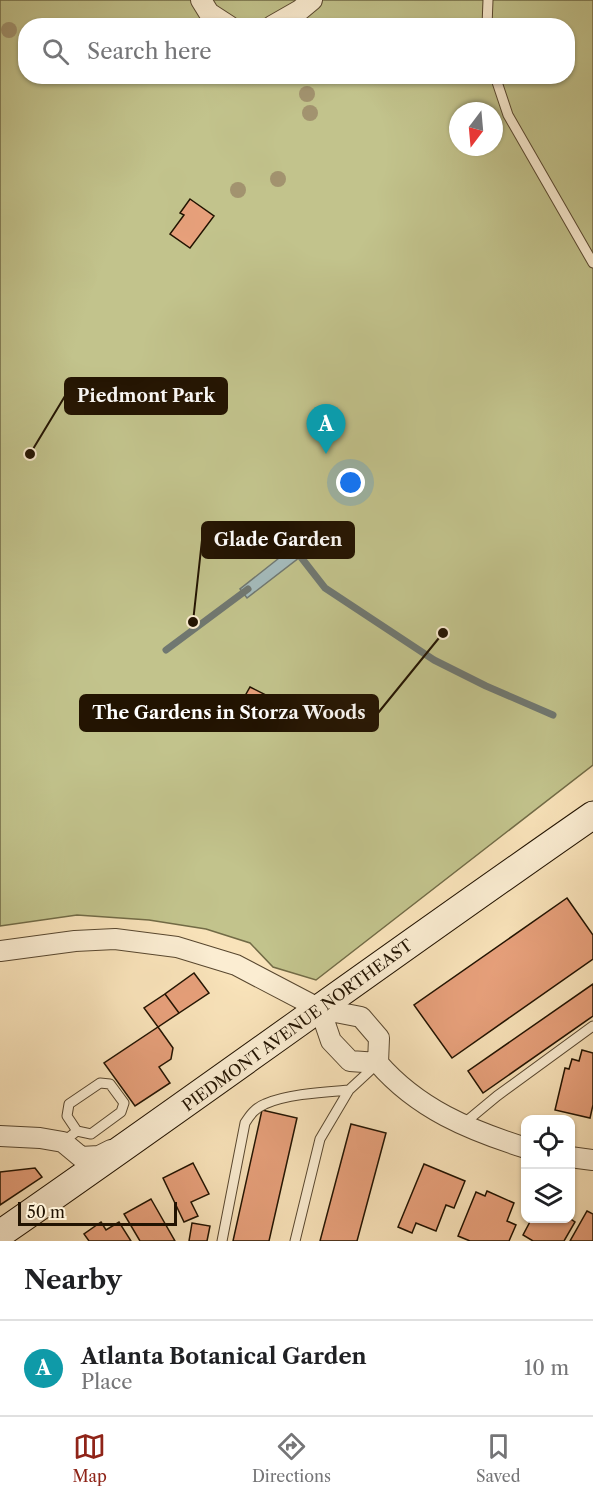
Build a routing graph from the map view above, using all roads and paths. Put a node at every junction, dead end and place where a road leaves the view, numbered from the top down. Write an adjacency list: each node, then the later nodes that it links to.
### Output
1 (201, 0): 4 (street)
2 (312, 0): 5 (street)
3 (488, 0): 6 (lane)
4 (217, 18)
5 (286, 18)
6 (487, 18)
7 (498, 84): 8 (lane)
8 (593, 263)
9 (588, 821): 11 (main road, PIEDMONT AVENUE NORTHEAST)
10 (0, 951): 11 (street)
11 (320, 1009): 13 (street); 13 (street); 16 (main road, PIEDMONT AVENUE NORTHEAST)
12 (593, 1026): 15 (lane)
13 (378, 1063): 14 (lane); 15 (street)
14 (349, 1090): 23 (lane); 24 (lane)
15 (462, 1125): 19 (street)
16 (146, 1133): 18 (street); 22 (main road, PIEDMONT AVENUE NORTHEAST)
17 (0, 1136): 18 (street)
18 (70, 1137): 18 (lane)
19 (521, 1147)
20 (575, 1158): 21 (street)
21 (593, 1160)
22 (0, 1234)
23 (222, 1241)
24 (295, 1241)

